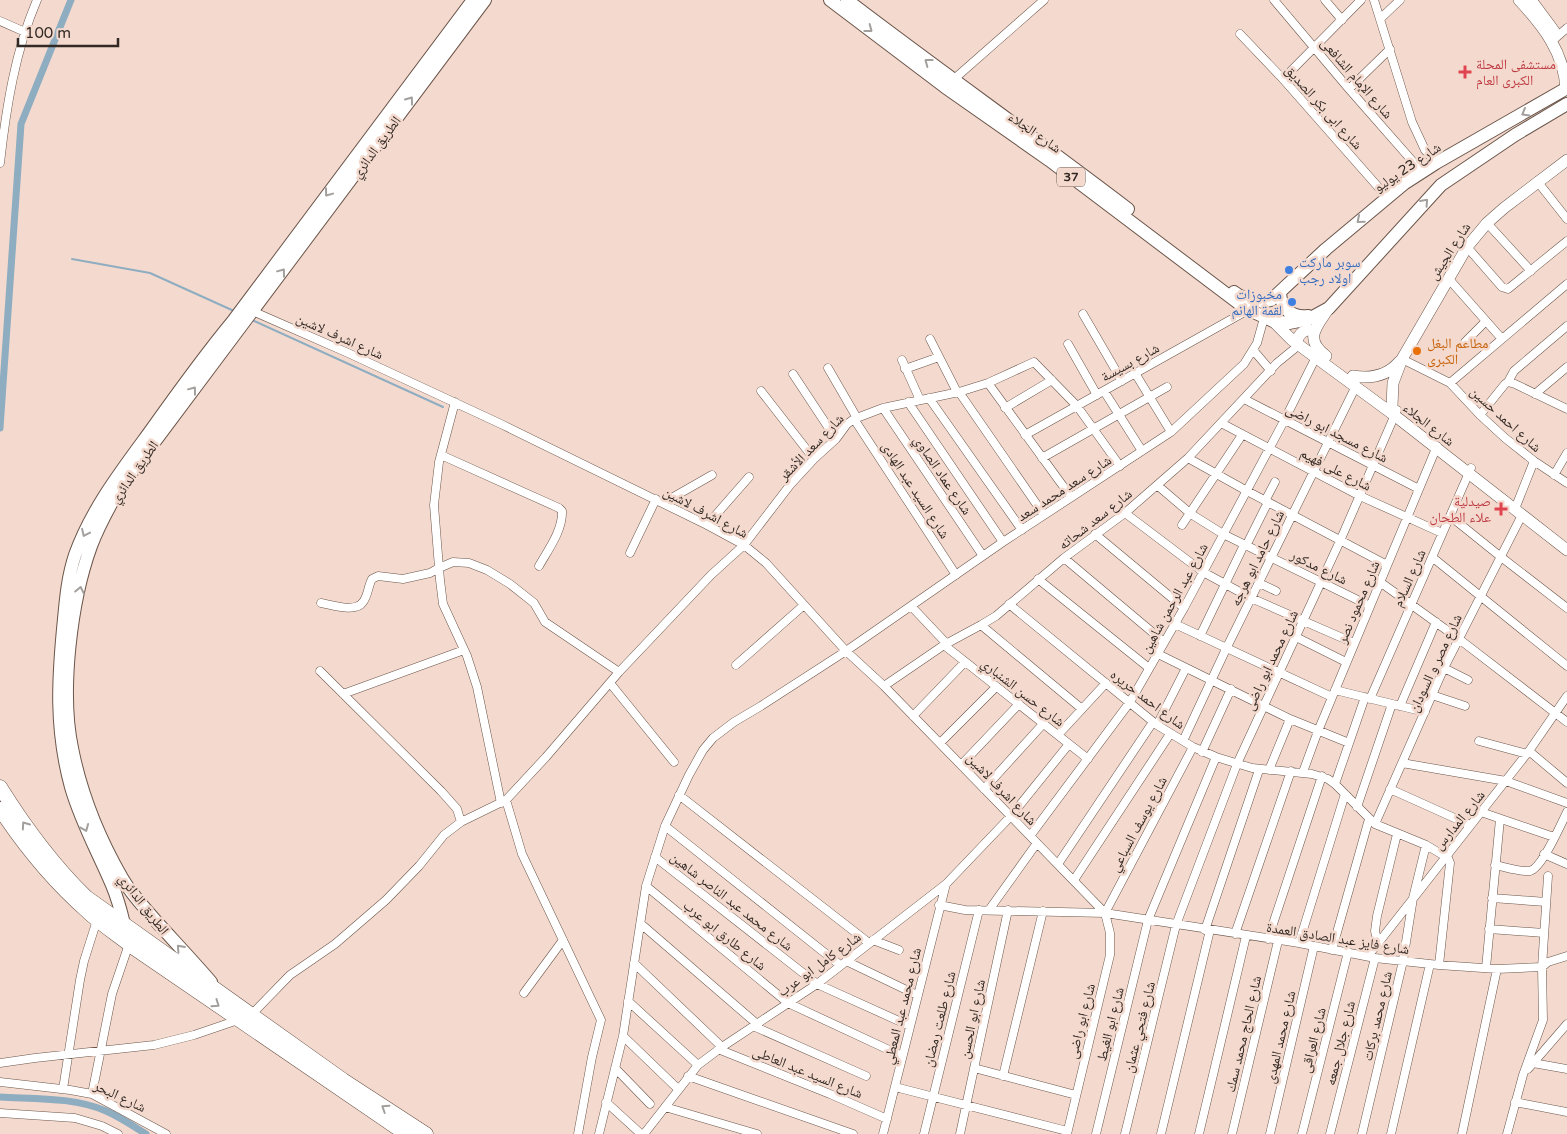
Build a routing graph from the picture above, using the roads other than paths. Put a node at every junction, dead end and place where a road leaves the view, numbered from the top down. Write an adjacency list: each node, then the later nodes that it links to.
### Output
1 (37, 0): 18 (street)
2 (472, 0): 48 (main road, الطريق الدائري, one-way to 48)
3 (485, 0): 48 (main road, الطريق الدائري, one-way to 3)
4 (830, 0): 39 (main road, شارع الجلاء / 37, one-way to 39)
5 (847, 0): 24 (main road, شارع الجلاء / 37, one-way to 5)
6 (1044, 0): 24 (street)
7 (1274, 0): 21 (street, شارع الإمام الشافعى)
8 (1326, 0): 15 (street)
9 (1361, 0): 15 (street)
10 (1374, 0): 14 (street)
11 (1400, 0): 14 (street)
12 (1519, 0): 20 (street)
13 (1531, 0): 20 (street)
14 (1380, 19): 22 (street)
15 (1342, 20): 21 (street)
16 (0, 21): 18 (street)
17 (1567, 28): 20 (street)
18 (25, 32): 33 (street)
19 (1240, 34): 25 (street, شارع ابى بكر الصديق)
20 (1555, 39): 23 (street); 27 (street)
21 (1314, 48): 25 (street); 26 (street, شارع الإمام الشافعى)
22 (1390, 49): 26 (street); 34 (street)
23 (1567, 54)
24 (953, 80): 39 (main road, شارع الجلاء / 37)
25 (1283, 80): 38 (street, شارع ابى بكر الصديق)
26 (1349, 89): 36 (street, شارع الإمام الشافعى)
27 (1567, 89): 29 (main road, شارع 23 يوليو / 37, one-way to 29)
28 (1567, 104): 31 (main road, 37)
29 (1506, 123): 30 (main road, شارع 23 يوليو / 37); 31 (main road)
30 (1486, 136): 32 (main road); 34 (main road, شارع 23 يوليو / 37)
31 (1515, 136): 32 (main road, 37)
32 (1494, 150): 50 (main road, 37, one-way to 32)
33 (0, 163)
34 (1436, 163): 36 (main road, شارع 23 يوليو / 37)
35 (1564, 166): 37 (street, شارع الجيش)
36 (1422, 172): 38 (main road, شارع 23 يوليو / 37)
37 (1537, 181): 40 (street); 41 (street, شارع الجيش)
38 (1387, 197): 47 (main road, شارع 23 يوليو / 37, one-way to 47)
39 (1128, 215): 47 (main road, شارع الجلاء / 37); 49 (main road, شارع الجلاء / 37)
40 (1567, 219)
41 (1487, 223): 43 (street, شارع الجيش); 44 (street)
42 (1567, 241): 44 (street)
43 (1467, 247): 44 (street); 45 (street, شارع الجيش)
44 (1531, 271)
45 (1448, 278): 53 (street); 64 (street, شارع الجيش)
46 (1567, 284): 57 (street)
47 (1280, 293): 50 (main road)
48 (248, 309): 87 (street, شارع اشرف لاشين); 258 (main road, الطريق الدائري)
49 (1248, 310): 52 (main road, شارع الجلاء / 37); 71 (street, شارع بسيسة)
50 (1324, 310): 52 (main road, شارع الجلاء / 37); 55 (street)
51 (1083, 314): 73 (street)
52 (1268, 319): 60 (street, شارع الجلاء); 61 (street, شارع سعد محمد سعد)
53 (1486, 321): 57 (street); 58 (street)
54 (1567, 326): 75 (street)
55 (1315, 331): 60 (street); 74 (street, شارع الجلاء)
56 (930, 339): 62 (street)
57 (1502, 339): 77 (street)
58 (1465, 342)
59 (1068, 344): 81 (street)
60 (1298, 344): 63 (street, شارع الجلاء); 69 (street, شارع سعد شحاته)
61 (1254, 351): 69 (street); 100 (street, شارع سعد محمد سعد)
62 (939, 357): 68 (street); 80 (street)
63 (1316, 357): 74 (street, شارع الجلاء); 97 (street, شارع عبد الرحمن شاهين)
64 (1402, 359): 74 (street, شارع الجيش); 77 (street, شارع احمد حسين); 93 (street, شارع الجيش)
65 (902, 360): 68 (street)
66 (1567, 367): 82 (street)
67 (828, 368): 96 (street, شارع السيد عبد الهادى)
68 (905, 369): 86 (street)
69 (1270, 371): 85 (street, شارع سعد شحاته)
70 (793, 374): 103 (street)
71 (1135, 374): 73 (street, شارع بسيسة); 83 (street)
72 (1052, 380): 76 (street, شارع سعد الأشقر); 89 (street); 91 (street)
73 (1122, 381): 81 (street, شارع بسيسة)
74 (1355, 381): 93 (street, شارع الجلاء); 104 (street, شارع حامد ابو هرجه)
75 (1508, 382): 82 (street); 95 (street)
76 (988, 383): 80 (street, شارع سعد الأشقر); 91 (street)
77 (1450, 383): 95 (street, شارع احمد حسين)
78 (1168, 387): 83 (street)
79 (761, 391): 112 (street)
80 (958, 392): 84 (street, شارع سعد الأشقر); 134 (street)
81 (1100, 393): 89 (street, شارع بسيسة); 94 (street)
82 (1535, 394): 92 (street)
83 (1150, 397): 94 (street); 100 (street)
84 (929, 398): 86 (street, شارع سعد الأشقر); 140 (street)
85 (1244, 399): 97 (street, شارع مسجد ابو راضى); 98 (street, شارع سعد شحاته)
86 (920, 400): 88 (street, شارع سعد الأشقر)
87 (455, 402): 109 (street); 129 (street, شارع اشرف لاشين)
88 (908, 402): 90 (street, شارع سعد الأشقر); 146 (street)
89 (1077, 406): 99 (street); 102 (street, شارع بسيسة)
90 (883, 408): 96 (street, شارع سعد الأشقر); 151 (street, شارع عماد الصاوي)
91 (1005, 408): 102 (street)
92 (1567, 409)
93 (1395, 410): 105 (street, شارع الجلاء); 114 (street, شارع محمد ابو راضى)
94 (1119, 414): 99 (street); 107 (street)
95 (1480, 415): 113 (street, شارع احمد حسين)
96 (856, 419): 103 (street, شارع سعد الأشقر); 160 (street, شارع السيد عبد الهادى)
97 (1284, 421): 104 (street, شارع مسجد ابو راضى); 106 (street, شارع عبد الرحمن شاهين)
98 (1220, 423): 101 (street, شارع على فهيم); 111 (street, شارع سعد شحاته)
99 (1094, 429): 110 (street); 115 (street)
100 (1171, 432): 107 (street, شارع سعد محمد سعد)
101 (1242, 435): 106 (street, شارع على فهيم); 118 (street)
102 (1025, 436): 110 (street)
103 (836, 438): 112 (street, شارع سعد الأشقر)
104 (1328, 443): 114 (street, شارع مسجد ابو راضى); 117 (street, شارع حامد ابو هرجه)
105 (1437, 446): 116 (street, شارع الجلاء); 125 (street, شارع محمود نصر)
106 (1269, 449): 117 (street, شارع على فهيم); 126 (street, شارع عبد الرحمن شاهين)
107 (1142, 451): 115 (street, شارع سعد محمد سعد)
108 (1567, 453): 120 (street)
109 (441, 455): 157 (street); 158 (street)
110 (1042, 458): 128 (street)
111 (1188, 458): 118 (street); 124 (street, شارع سعد شحاته)
112 (814, 459): 147 (street, شارع سعد الأشقر)
113 (1534, 461): 120 (street, شارع احمد حسين); 131 (street, شارع مصر و السودان)
114 (1373, 465): 125 (street, شارع مسجد ابو راضى); 127 (street, شارع محمد ابو راضى)
115 (1120, 466): 128 (street, شارع سعد محمد سعد)
116 (1470, 471): 131 (street, شارع الجلاء); 136 (street, شارع السلام)
117 (1314, 472): 127 (street, شارع على فهيم); 135 (street, شارع حامد ابو هرجه)
118 (1217, 474): 126 (street); 133 (street)
119 (712, 475): 129 (street)
120 (1554, 475): 123 (street, شارع احمد حسين)
121 (750, 477): 138 (street)
122 (1275, 482): 130 (street)
123 (1567, 483)
124 (1157, 485): 132 (street, شارع سعد شحاته); 133 (street, شارع مدكور)
125 (1419, 489): 137 (street, شارع محمود نصر)
126 (1246, 491): 130 (street); 142 (street, شارع عبد الرحمن شاهين)
127 (1360, 496): 137 (street, شارع على فهيم); 144 (street, شارع محمد ابو راضى)
128 (1071, 497): 134 (street, شارع سعد محمد سعد)
129 (660, 501): 138 (street, شارع اشرف لاشين); 150 (street)
130 (1267, 502): 135 (street); 148 (street)
131 (1518, 509): 145 (street, شارع الجلاء); 149 (street, شارع الجلاء); 153 (street, شارع مصر و السودان)
132 (1125, 512): 141 (street, شارع سعد شحاته); 159 (street)
133 (1191, 514): 139 (street); 142 (street, شارع مدكور)
134 (1044, 515): 140 (street, شارع سعد محمد سعد)
135 (1292, 515): 144 (street); 155 (street, شارع حامد ابو هرجه)
136 (1450, 516): 143 (street, شارع السلام); 153 (street)
137 (1407, 517): 143 (street, شارع على فهيم); 156 (street, شارع محمود نصر)
138 (707, 524): 147 (street, شارع اشرف لاشين)
139 (1182, 525)
140 (1022, 530): 146 (street, شارع سعد محمد سعد)
141 (1095, 534): 154 (street, شارع سعد شحاته); 175 (street)
142 (1223, 534): 148 (street, شارع مدكور); 159 (street, شارع عبد الرحمن شاهين)
143 (1442, 534): 152 (street, شارع السلام)
144 (1340, 541): 156 (street); 164 (street, شارع محمد ابو راضى)
145 (1567, 541)
146 (1004, 542): 151 (street, شارع سعد محمد سعد)
147 (744, 545): 172 (street, شارع اشرف لاشين); 199 (street, شارع سعد الأشقر)
148 (1245, 545): 155 (street, شارع مدكور); 165 (street)
149 (1567, 550)
150 (630, 553)
151 (982, 556): 160 (street, شارع سعد محمد سعد)
152 (1432, 557): 167 (street); 170 (street, شارع السلام)
153 (1501, 557): 167 (street, شارع مصر و السودان); 176 (street)
154 (1064, 558): 161 (street, شارع سعد شحاته); 184 (street)
155 (1271, 558): 162 (street, شارع حامد ابو هرجه); 164 (street, شارع مدكور)
156 (1387, 565): 163 (street, شارع محمود نصر)
157 (539, 566)
158 (439, 568): 169 (street); 188 (street); 199 (street)
159 (1203, 572): 165 (street); 175 (street, شارع عبد الرحمن شاهين)
160 (956, 574): 173 (street, شارع سعد محمد سعد)
161 (1038, 579): 171 (street, شارع سعد شحاته); 195 (street)
162 (1259, 582): 166 (street); 168 (street, شارع حامد ابو هرجه)
163 (1380, 582): 170 (street); 174 (street, شارع محمود نصر)
164 (1320, 583): 174 (street, شارع مدكور); 177 (street, شارع محمد ابو راضى)
165 (1225, 584): 168 (street); 181 (street)
166 (1276, 591)
167 (1481, 596): 183 (street, شارع مصر و السودان); 194 (street)
168 (1251, 598): 177 (street); 187 (street, شارع حامد ابو هرجه)
169 (321, 603)
170 (1412, 603): 178 (street); 212 (street, شارع السلام)
171 (1010, 604): 180 (street, شارع سعد شحاته); 204 (street, شارع احمد حريره)
172 (804, 605): 189 (street, شارع اشرف لاشين); 193 (street)
173 (911, 606): 186 (street, شارع حسن الشنباري); 189 (street, شارع سعد محمد سعد)
174 (1370, 606): 185 (street, شارع محمود نصر)
175 (1184, 608): 179 (street, شارع عبد الرحمن شاهين)
176 (1567, 608)
177 (1303, 622): 182 (street, شارع محمد ابو راضى); 185 (street)
178 (1436, 622): 183 (street); 215 (street)
179 (1175, 624): 181 (street); 184 (street, شارع عبد الرحمن شاهين)
180 (981, 625): 186 (street, شارع سعد شحاته); 218 (street)
181 (1200, 636): 187 (street)
182 (1296, 636): 192 (street); 200 (street, شارع محمد ابو راضى)
183 (1459, 639): 197 (street, شارع مصر و السودان); 220 (street)
184 (1164, 642): 190 (street, شارع عبد الرحمن شاهين)
185 (1354, 643): 192 (street, شارع محمود نصر)
186 (945, 644): 191 (street, شارع حسن الشنباري); 205 (street, شارع سعد شحاته)
187 (1226, 649): 200 (street); 201 (street, شارع حامد ابو هرجه)
188 (464, 650): 208 (street); 256 (street)
189 (846, 651): 205 (street, شارع اشرف لاشين); 255 (street, شارع سعد محمد سعد)
190 (1158, 654): 195 (street, شارع عبد الرحمن شاهين); 196 (street)
191 (965, 662): 206 (street, شارع حسن الشنباري); 221 (street)
192 (1346, 662): 209 (street, شارع محمود نصر)
193 (736, 666)
194 (1567, 666)
195 (1149, 668): 213 (street, شارع عبد الرحمن شاهين)
196 (1186, 668): 201 (street); 224 (street)
197 (1444, 668): 202 (street); 210 (street, شارع مصر و السودان)
198 (320, 671): 208 (street)
199 (619, 672): 203 (street, شارع سعد الأشقر)
200 (1279, 673): 209 (street); 216 (street, شارع محمد ابو راضى)
201 (1211, 680): 207 (street); 229 (street, شارع حامد ابو هرجه)
202 (1468, 680)
203 (610, 683): 239 (street); 256 (street, شارع سعد الأشقر)
204 (1106, 684): 213 (street, شارع احمد حريره); 218 (street)
205 (884, 686): 221 (street, شارع اشرف لاشين)
206 (996, 687): 214 (street, شارع حسن الشنباري); 231 (street)
207 (1230, 690): 216 (street); 235 (street)
208 (343, 694): 265 (street)
209 (1333, 694): 212 (street); 226 (street, شارع محمود نصر)
210 (1432, 695): 217 (street); 219 (street, شارع مصر و السودان)
211 (1567, 696): 220 (street, شارع المدارس)
212 (1367, 698): 215 (street); 232 (street, شارع السلام)
213 (1130, 702): 224 (street, شارع احمد حريره); 238 (street, شارع عبد الرحمن شاهين)
214 (1019, 704): 225 (street, شارع حسن الشنباري); 242 (street)
215 (1396, 705): 219 (street); 259 (street)
216 (1264, 706): 222 (street); 240 (street, شارع محمد ابو راضى)
217 (1465, 706)
218 (1082, 709): 228 (street)
219 (1425, 712): 241 (street, شارع مصر و السودان)
220 (1555, 713): 223 (street); 236 (street, شارع المدارس)
221 (913, 716): 231 (street, شارع اشرف لاشين)
222 (1290, 718): 226 (street); 244 (street)
223 (1567, 722)
224 (1155, 723): 227 (street, شارع احمد حريره); 278 (street)
225 (1043, 724): 228 (street, شارع حسن الشنباري); 252 (street)
226 (1318, 731): 232 (street); 246 (street, شارع محمود نصر)
227 (1170, 734): 229 (street, شارع احمد حريره); 282 (street)
228 (1058, 736): 233 (street, شارع حسن الشنباري)
229 (1183, 741): 234 (street, شارع احمد حريره)
230 (1479, 741): 236 (street)
231 (940, 743): 242 (street, شارع اشرف لاشين)
232 (1349, 743): 250 (street, شارع السلام)
233 (1069, 744): 238 (street, شارع حسن الشنباري); 263 (street, شارع كامل ابو عرب)
234 (1193, 747): 235 (street, شارع احمد حريره); 293 (street, شارع يوسف السباعي)
235 (1202, 752): 237 (street, شارع احمد حريره)
236 (1528, 753): 248 (street, شارع المدارس); 249 (street)
237 (1216, 757): 240 (street, شارع احمد حريره); 295 (street, شارع ابو الغيط)
238 (1088, 759): 271 (street, شارع عبد الرحمن شاهين)
239 (674, 762)
240 (1237, 764): 243 (street, شارع احمد حريره); 298 (street, شارع محمد ابو راضى)
241 (1402, 764): 248 (street); 253 (street, شارع مصر و السودان)
242 (961, 765): 252 (street, شارع اشرف لاشين)
243 (1259, 770): 244 (street, شارع احمد حريره); 300 (street)
244 (1269, 770): 245 (street, شارع احمد حريره)
245 (1291, 771): 246 (street, شارع احمد حريره); 302 (street)
246 (1303, 772): 247 (street, شارع احمد حريره)
247 (1322, 776): 250 (street, شارع احمد حريره); 304 (street)
248 (1506, 781): 257 (street); 261 (street, شارع المدارس)
249 (1567, 783)
250 (1336, 784): 254 (street, شارع احمد حريره)
251 (0, 787): 296 (highway, الطريق الدائري, one-way to 251)
252 (984, 789): 263 (street, شارع اشرف لاشين)
253 (1390, 789): 266 (street, شارع مصر و السودان); 267 (street)
254 (1345, 794): 259 (street, شارع احمد حريره); 308 (street)
255 (679, 795): 268 (street, شارع سعد محمد سعد); 307 (street)
256 (504, 801): 265 (street); 305 (street)
257 (1567, 803)
258 (82, 805): 296 (main road, الطريق الدائري, one-way to 296); 327 (main road, الطريق الدائري, one-way to 258)
259 (1357, 807): 266 (street, شارع احمد حريره)
260 (0, 809): 294 (highway, الطريق الدائري)
261 (1481, 812): 264 (street); 267 (street, شارع المدارس)
262 (1567, 812): 269 (street)
263 (1011, 816): 271 (street, شارع اشرف لاشين); 283 (street, شارع كامل ابو عرب)
264 (1500, 819): 272 (street); 280 (street)
265 (461, 822): 330 (street)
266 (1372, 822): 270 (street, شارع احمد حريره); 313 (street, شارع مصر و السودان)
267 (1470, 825): 276 (street, شارع المدارس)
268 (665, 826): 277 (street, شارع سعد محمد سعد); 318 (street)
269 (1564, 826): 272 (street)
270 (1397, 834): 274 (street, شارع احمد حريره); 310 (street)
271 (1030, 836): 273 (street, شارع اشرف لاشين)
272 (1554, 837): 275 (street)
273 (1037, 843): 278 (street, شارع اشرف لاشين); 290 (street)
274 (1426, 845): 276 (street, شارع احمد حريره); 285 (street, شارع محمد بركات)
275 (1544, 854): 279 (street); 280 (street)
276 (1446, 856): 285 (street, شارع المدارس); 320 (street)
277 (656, 857): 284 (street, شارع سعد محمد سعد); 324 (street, شارع محمد عبد الناصر شاهين)
278 (1058, 864): 282 (street, شارع اشرف لاشين)
279 (1567, 864)
280 (1495, 865): 286 (street)
281 (1548, 876): 287 (street)
282 (1074, 880): 293 (street, شارع اشرف لاشين)
283 (946, 884): 288 (street, شارع محمد عبد المعطي); 307 (street, شارع كامل ابو عرب)
284 (646, 886): 297 (street, شارع سعد محمد سعد); 329 (street, شارع طارق ابو عرب)
285 (1413, 898): 310 (street, شارع المدارس); 317 (street, شارع محمد بركات)
286 (1492, 898): 287 (street); 299 (street)
287 (1546, 902): 301 (street)
288 (939, 905): 289 (street, شارع فايز عبد الصادق العمدة); 326 (street, شارع محمد عبد المعطي)
289 (979, 910): 290 (street, شارع فايز عبد الصادق العمدة); 355 (street, شارع طلعت رمضان)
290 (989, 910): 291 (street, شارع فايز عبد الصادق العمدة)
291 (1008, 910): 292 (street, شارع فايز عبد الصادق العمدة); 343 (street, شارع ابو الحسن)
292 (1043, 911): 293 (street, شارع فايز عبد الصادق العمدة); 348 (street)
293 (1105, 913): 295 (street, شارع فايز عبد الصادق العمدة); 354 (street, شارع ابو راضى)
294 (97, 920): 309 (highway, الطريق الدائري); 337 (street)
295 (1148, 920): 298 (street, شارع فايز عبد الصادق العمدة); 377 (street, شارع ابو الغيط)
296 (124, 924): 327 (highway, الطريق الدائري)
297 (641, 924): 319 (street, شارع سعد محمد سعد); 332 (street)
298 (1176, 925): 300 (street, شارع فايز عبد الصادق العمدة); 378 (street, شارع فتحي عثمان)
299 (1489, 928): 301 (street); 322 (street)
300 (1208, 930): 302 (street, شارع فايز عبد الصادق العمدة); 379 (street)
301 (1544, 933): 321 (street)
302 (1235, 934): 303 (street, شارع فايز عبد الصادق العمدة)
303 (1246, 936): 304 (street, شارع فايز عبد الصادق العمدة); 380 (street)
304 (1268, 939): 306 (street, شارع فايز عبد الصادق العمدة)
305 (563, 940): 325 (street); 369 (street)
306 (1278, 941): 308 (street, شارع فايز عبد الصادق العمدة); 381 (street, شارع الحاج محمد سمك)
307 (871, 942): 312 (street); 318 (street, شارع كامل ابو عرب)
308 (1298, 943): 311 (street, شارع فايز عبد الصادق العمدة)
309 (128, 944): 330 (highway, الطريق الدائري, one-way to 330); 336 (street)
310 (1378, 944): 316 (street, شارع المدارس)
311 (1314, 946): 313 (street, شارع فايز عبد الصادق العمدة); 382 (street, شارع محمد المهدى)
312 (899, 950)
313 (1332, 950): 314 (street, شارع فايز عبد الصادق العمدة)
314 (1348, 952): 316 (street, شارع فايز عبد الصادق العمدة); 383 (street, شارع العراقى)
315 (1567, 956): 321 (street, شارع فايز عبد الصادق العمدة)
316 (1371, 957): 317 (street, شارع فايز عبد الصادق العمدة); 384 (street, شارع جلال جمعه)
317 (1403, 960): 320 (street, شارع فايز عبد الصادق العمدة); 385 (street, شارع محمد بركات)
318 (843, 963): 324 (street, شارع كامل ابو عرب); 326 (street)
319 (634, 964): 328 (street, شارع سعد محمد سعد); 335 (street)
320 (1435, 965): 322 (street, شارع فايز عبد الصادق العمدة); 386 (street)
321 (1542, 967): 323 (street, شارع فايز عبد الصادق العمدة); 345 (street)
322 (1486, 968): 323 (street, شارع فايز عبد الصادق العمدة)
323 (1497, 969): 387 (street)
324 (817, 984): 329 (street, شارع كامل ابو عرب); 333 (street, شارع محمد عبد الناصر شاهين)
325 (524, 993)
326 (917, 995): 333 (street, شارع محمد عبد المعطي)
327 (225, 997): 330 (highway, الطريق الدائري)
328 (628, 1001): 334 (street, شارع سعد محمد سعد); 341 (street)
329 (788, 1002): 332 (street, شارع كامل ابو عرب); 338 (street, شارع طارق ابو عرب)
330 (244, 1017): 336 (street); 367 (highway, الطريق الدائري); 368 (highway, الطريق الدائري, one-way to 330)
331 (1567, 1024): 340 (street)
332 (755, 1025): 335 (street, شارع كامل ابو عرب); 347 (street)
333 (910, 1026): 338 (street, شارع محمد عبد المعطي)
334 (623, 1036): 342 (street, شارع سعد محمد سعد); 352 (street)
335 (720, 1048): 341 (street, شارع كامل ابو عرب); 363 (street, شارع السيد عبد العاطى)
336 (100, 1050): 337 (street); 353 (street)
337 (69, 1054): 339 (street); 351 (street)
338 (902, 1056): 350 (street, شارع محمد عبد المعطي)
339 (0, 1063)
340 (1533, 1063): 344 (street); 345 (street)
341 (698, 1065): 346 (street, شارع كامل ابو عرب)
342 (615, 1068): 356 (street, شارع سعد محمد سعد); 358 (street)
343 (974, 1068): 348 (street); 359 (street, شارع ابو الحسن)
344 (1567, 1069)
345 (1523, 1075): 357 (street)
346 (688, 1076): 352 (street, شارع كامل ابو عرب); 373 (street)
347 (866, 1076)
348 (1003, 1076): 354 (street)
349 (0, 1082): 351 (street, شارع البحر)
350 (895, 1087): 355 (street); 363 (street, شارع محمد عبد المعطي)
351 (63, 1089): 353 (street, شارع البحر)
352 (678, 1089): 360 (street, شارع كامل ابو عرب)
353 (92, 1094): 366 (street, شارع البحر)
354 (1076, 1095): 364 (street, شارع ابو راضى)
355 (933, 1096): 359 (street); 375 (street, شارع طلعت رمضان)
356 (606, 1102): 370 (street, شارع سعد محمد سعد); 371 (street)
357 (1515, 1102): 361 (street); 388 (street)
358 (650, 1104)
359 (966, 1105): 364 (street); 376 (street, شارع ابو الحسن)
360 (665, 1107): 371 (street, شارع كامل ابو عرب); 372 (street)
361 (1567, 1112)
362 (0, 1113): 365 (street)
363 (887, 1120): 374 (street, شارع محمد عبد المعطي)
364 (1067, 1132)
365 (118, 1134)
366 (166, 1134)
367 (406, 1134)
368 (426, 1134)
369 (578, 1134)
370 (599, 1134)
371 (643, 1134)
372 (757, 1134)
373 (853, 1134)
374 (883, 1134)
375 (924, 1134)
376 (960, 1134)
377 (1096, 1134)
378 (1125, 1134)
379 (1161, 1134)
380 (1199, 1134)
381 (1232, 1134)
382 (1270, 1134)
383 (1302, 1134)
384 (1330, 1134)
385 (1362, 1134)
386 (1391, 1134)
387 (1462, 1134)
388 (1508, 1134)

